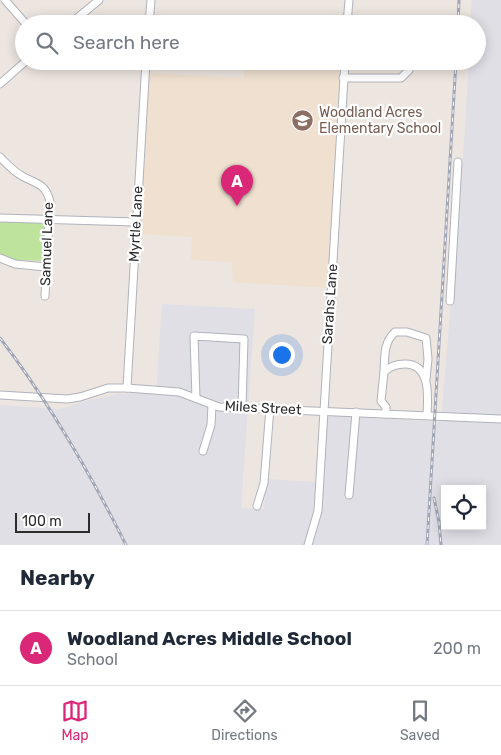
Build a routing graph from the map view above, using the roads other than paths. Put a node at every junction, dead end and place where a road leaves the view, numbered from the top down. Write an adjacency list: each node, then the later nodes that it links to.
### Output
1 (5, 0): 5 (street)
2 (98, 0): 6 (street)
3 (150, 0): 7 (street)
4 (349, 0): 8 (street)
5 (18, 15)
6 (80, 15)
7 (149, 15)
8 (348, 15)
9 (16, 70): 14 (street)
10 (145, 70): 19 (street, Myrtle Lane)
11 (344, 70): 13 (street, Sarahs Lane)
12 (409, 70): 13 (street)
13 (344, 78): 32 (street, Sarahs Lane)
14 (0, 84)
15 (0, 157): 18 (street, Samuel Lane)
16 (458, 162): 23 (street)
17 (0, 218): 18 (street)
18 (49, 220): 19 (street); 21 (street, Samuel Lane)
19 (136, 222): 26 (street, Myrtle Lane)
20 (0, 258): 21 (street)
21 (46, 267): 22 (street, Samuel Lane)
22 (45, 296)
23 (450, 301)
24 (384, 372): 25 (street); 25 (street); 34 (street)
25 (426, 380): 35 (street)
26 (127, 388): 27 (street, Miles Street); 28 (street, Miles Street)
27 (0, 395)
28 (196, 398): 29 (street, Miles Street); 30 (street)
29 (212, 405): 30 (street, Miles Street); 37 (street)
30 (242, 408): 31 (street, Miles Street)
31 (270, 408): 32 (street, Miles Street); 39 (street)
32 (324, 411): 33 (street, Miles Street); 40 (street, Sarahs Lane)
33 (356, 412): 34 (street, Miles Street); 38 (street)
34 (386, 414): 35 (street, Miles Street)
35 (427, 415): 36 (street, Miles Street)
36 (501, 418)
37 (203, 451)
38 (349, 494)
39 (257, 506)
40 (308, 545)

